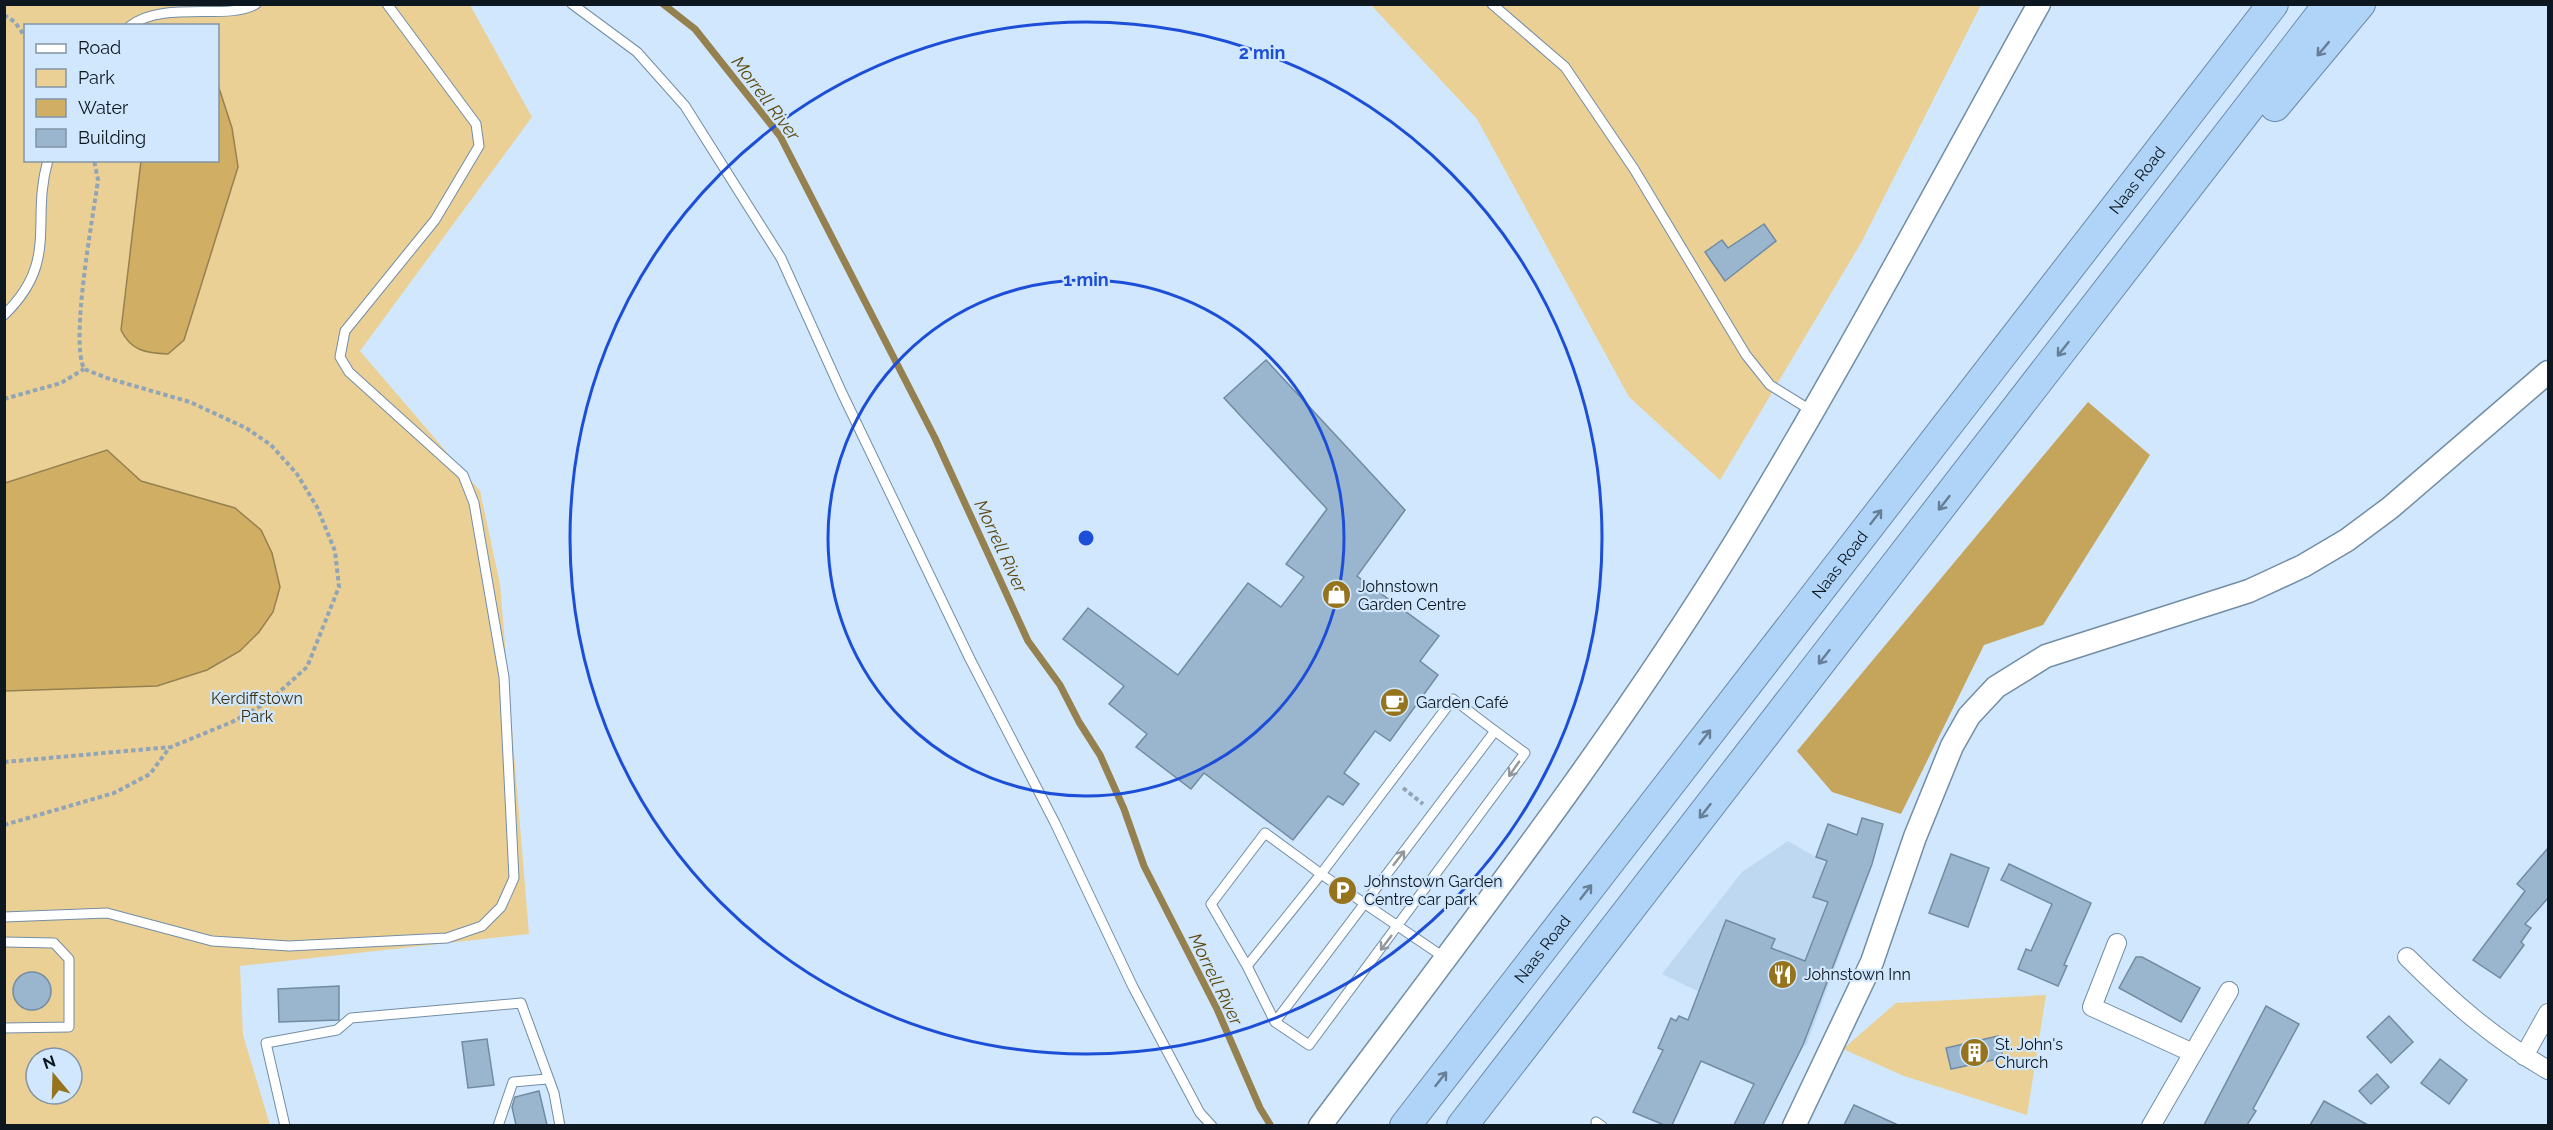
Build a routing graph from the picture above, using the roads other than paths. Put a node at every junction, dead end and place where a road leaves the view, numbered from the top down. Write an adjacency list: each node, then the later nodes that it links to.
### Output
1 (256, 4): 10 (lane)
2 (387, 4): 20 (lane)
3 (572, 4): 38 (lane)
4 (1492, 4): 16 (lane)
5 (2039, 4): 16 (street)
6 (2260, 4): 12 (highway)
7 (2273, 4): 12 (highway, Naas Road)
8 (2329, 4): 13 (highway)
9 (2360, 4): 13 (highway, one-way to 13)
10 (133, 24)
11 (47, 162): 14 (lane)
12 (2061, 278): 40 (highway, Naas Road, one-way to 12)
13 (2099, 302): 41 (highway, one-way to 41)
14 (4, 315)
15 (2548, 372): 42 (street)
16 (1812, 411): 25 (street)
17 (1495, 731): 18 (lane); 19 (lane, one-way to 17); 21 (lane, one-way to 21)
18 (1321, 874): 19 (lane); 26 (lane); 26 (lane)
19 (1363, 904): 21 (lane); 29 (lane)
20 (4, 917)
21 (1399, 927): 25 (lane); 29 (lane, one-way to 29)
22 (4, 942): 30 (lane)
23 (2116, 943): 31 (street)
24 (2406, 957): 32 (street)
25 (1445, 958): 39 (street)
26 (1247, 966): 29 (lane)
27 (2229, 991): 31 (street)
28 (2548, 1013): 32 (street)
29 (1275, 1022)
30 (4, 1028)
31 (2193, 1053): 43 (street)
32 (2524, 1056): 33 (street)
33 (2548, 1070)
34 (547, 1079): 35 (lane); 36 (lane); 37 (lane)
35 (285, 1125)
36 (498, 1125)
37 (560, 1125)
38 (1212, 1125)
39 (1320, 1125)
40 (1405, 1125)
41 (1462, 1125)
42 (1794, 1125)
43 (2151, 1125)

